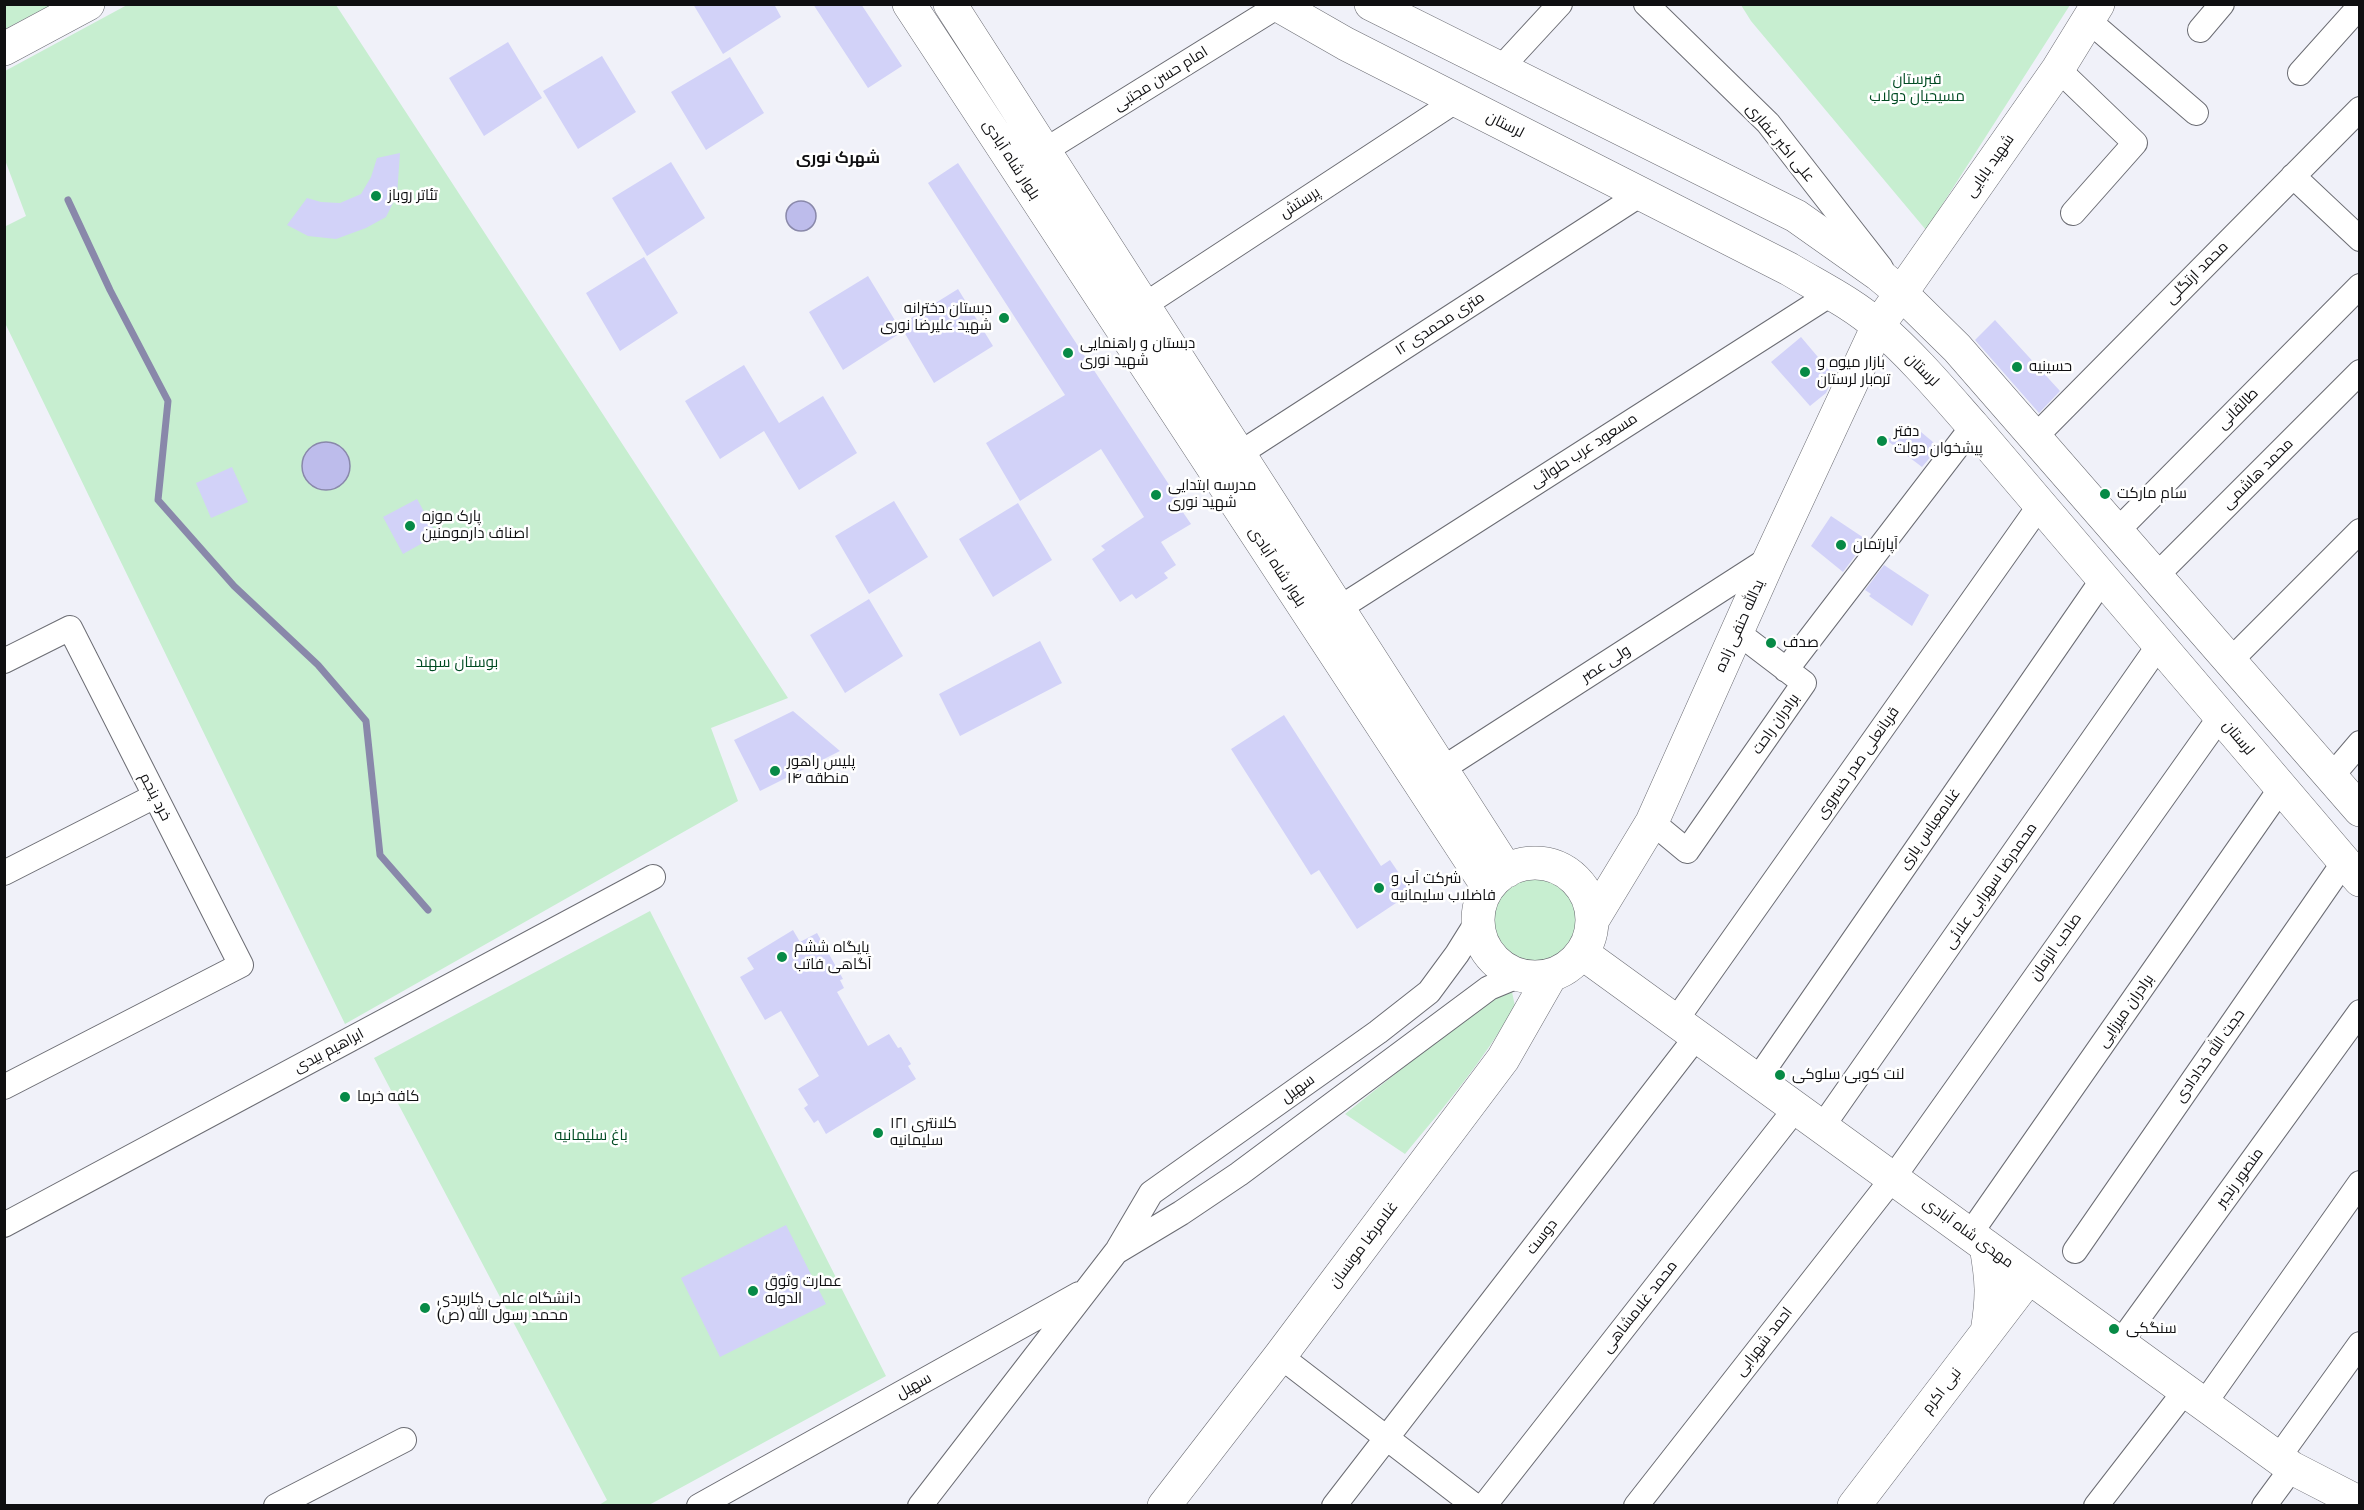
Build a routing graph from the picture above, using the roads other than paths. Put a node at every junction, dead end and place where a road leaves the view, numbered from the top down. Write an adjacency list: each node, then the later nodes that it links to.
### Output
1 (88, 4): 12 (street)
2 (909, 4): 56 (street, بلوار شاه آبادی)
3 (950, 4): 19 (street, بلوار شاه آبادی)
4 (1371, 4): 13 (street)
5 (1560, 4): 13 (street)
6 (1646, 4): 25 (street, علی اکبر غفاری)
7 (2222, 4): 11 (street)
8 (1277, 5): 16 (street, لرستان); 19 (street, امام حسن مجتبی)
9 (2360, 6): 15 (street)
10 (2093, 12): 14 (street, شهید بابایی); 18 (street)
11 (2199, 30)
12 (4, 49)
13 (1500, 69): 25 (street)
14 (2058, 69): 22 (street); 25 (street, شهید بابایی)
15 (2300, 73)
16 (1457, 100): 21 (street, لرستان); 27 (street, پرستش)
17 (2360, 109): 20 (street, محمد ارتگلی)
18 (2196, 112)
19 (1044, 151): 27 (street, بلوار شاه آبادی)
20 (2293, 176): 23 (street); 31 (street, محمد ارتگلی)
21 (1641, 194): 26 (street, لرستان); 32 (street, ۱۲ متری محمدی)
22 (2073, 213)
23 (2360, 239)
24 (2360, 286): 34 (street, طالقانی)
25 (1901, 293): 28 (street, شهید بابایی); 31 (street)
26 (1831, 294): 28 (street, لرستان); 39 (street, مسعود عرب حلوائی)
27 (1143, 306): 32 (street, بلوار شاه آبادی)
28 (1878, 326): 30 (street, لرستان); 36 (street, یدالله حنفی زاده)
29 (2360, 372): 37 (street, محمد هاشمی)
30 (1973, 426): 33 (street, لرستان); 44 (street, برادران راحت)
31 (2035, 437): 34 (street)
32 (1239, 454): 39 (street, بلوار شاه آبادی)
33 (2040, 505): 38 (street, لرستان); 63 (street, قربانعلی صدر خسروی)
34 (2117, 531): 37 (street)
35 (2360, 531): 43 (street)
36 (1770, 558): 40 (street, یدالله حنفی زاده); 47 (street, ولی عصر)
37 (2156, 576): 43 (street)
38 (2103, 579): 41 (street, لرستان); 64 (street, غلامعباس یاری)
39 (1338, 609): 47 (street, بلوار شاه آبادی)
40 (1737, 632): 44 (street); 52 (street, یدالله حنفی زاده)
41 (2159, 645): 45 (street, لرستان); 67 (street, محمدرضا سهرابی علائی)
42 (4, 661): 50 (street, خرد پنجم)
43 (2230, 661): 48 (street)
44 (1786, 670): 52 (street, برادران راحت)
45 (2220, 717): 49 (street, لرستان); 68 (street, صاحب الزمان)
46 (2360, 743): 48 (street)
47 (1442, 769): 56 (street, بلوار شاه آبادی)
48 (2331, 777): 51 (street)
49 (2281, 788): 54 (street, لرستان); 71 (street, برادران میرزایی)
50 (155, 796): 53 (street); 65 (street, خرد پنجم)
51 (2360, 810)
52 (1652, 822): 57 (street, یدالله حنفی زاده)
53 (4, 873)
54 (2355, 874): 72 (street, حجت الله خدادادی)
55 (652, 877): 70 (street, ابراهیم بیدی)
56 (1497, 879): 57 (street); 58 (street)
57 (1592, 921): 59 (street)
58 (1477, 922): 61 (street); 73 (street, سهیل)
59 (1582, 953): 60 (street); 63 (street, مهدی شاه آبادی)
60 (1551, 975): 61 (street); 79 (street, غلامرضا مونسان)
61 (1518, 976): 73 (street, سهیل)
62 (2360, 1012): 77 (street, منصور رنجبر)
63 (1686, 1028): 64 (street, مهدی شاه آبادی); 81 (street, دوست)
64 (1757, 1080): 66 (street, مهدی شاه آبادی)
65 (4, 1088)
66 (1796, 1108): 67 (street, مهدی شاه آبادی); 91 (street, محمد غلامشاهی)
67 (1822, 1127): 68 (street, مهدی شاه آبادی)
68 (1893, 1178): 71 (street, مهدی شاه آبادی); 92 (street, احمد شهرابی)
69 (2360, 1183): 80 (street)
70 (4, 1225)
71 (1978, 1240): 74 (street, مهدی شاه آبادی); 76 (street)
72 (2075, 1251)
73 (1116, 1252): 75 (street, سهیل)
74 (2039, 1284): 76 (street, نبی اکرم); 77 (street, مهدی شاه آبادی); 94 (street, نبی اکرم)
75 (1089, 1288): 87 (street, سهیل); 88 (street)
76 (1987, 1332): 93 (street, نبی اکرم)
77 (2120, 1343): 80 (street, مهدی شاه آبادی)
78 (2360, 1344): 83 (street)
79 (1280, 1356): 81 (street); 89 (street, غلامرضا مونسان)
80 (2195, 1397): 83 (street, مهدی شاه آبادی); 95 (street)
81 (1387, 1438): 84 (street); 90 (street, دوست)
82 (404, 1440): 86 (street)
83 (2285, 1463): 85 (street, مهدی شاه آبادی); 96 (street)
84 (1459, 1501)
85 (2360, 1503)
86 (276, 1506)
87 (699, 1506)
88 (920, 1506)
89 (1164, 1506)
90 (1334, 1506)
91 (1484, 1506)
92 (1636, 1506)
93 (1854, 1506)
94 (1881, 1506)
95 (2096, 1506)
96 (2264, 1506)

